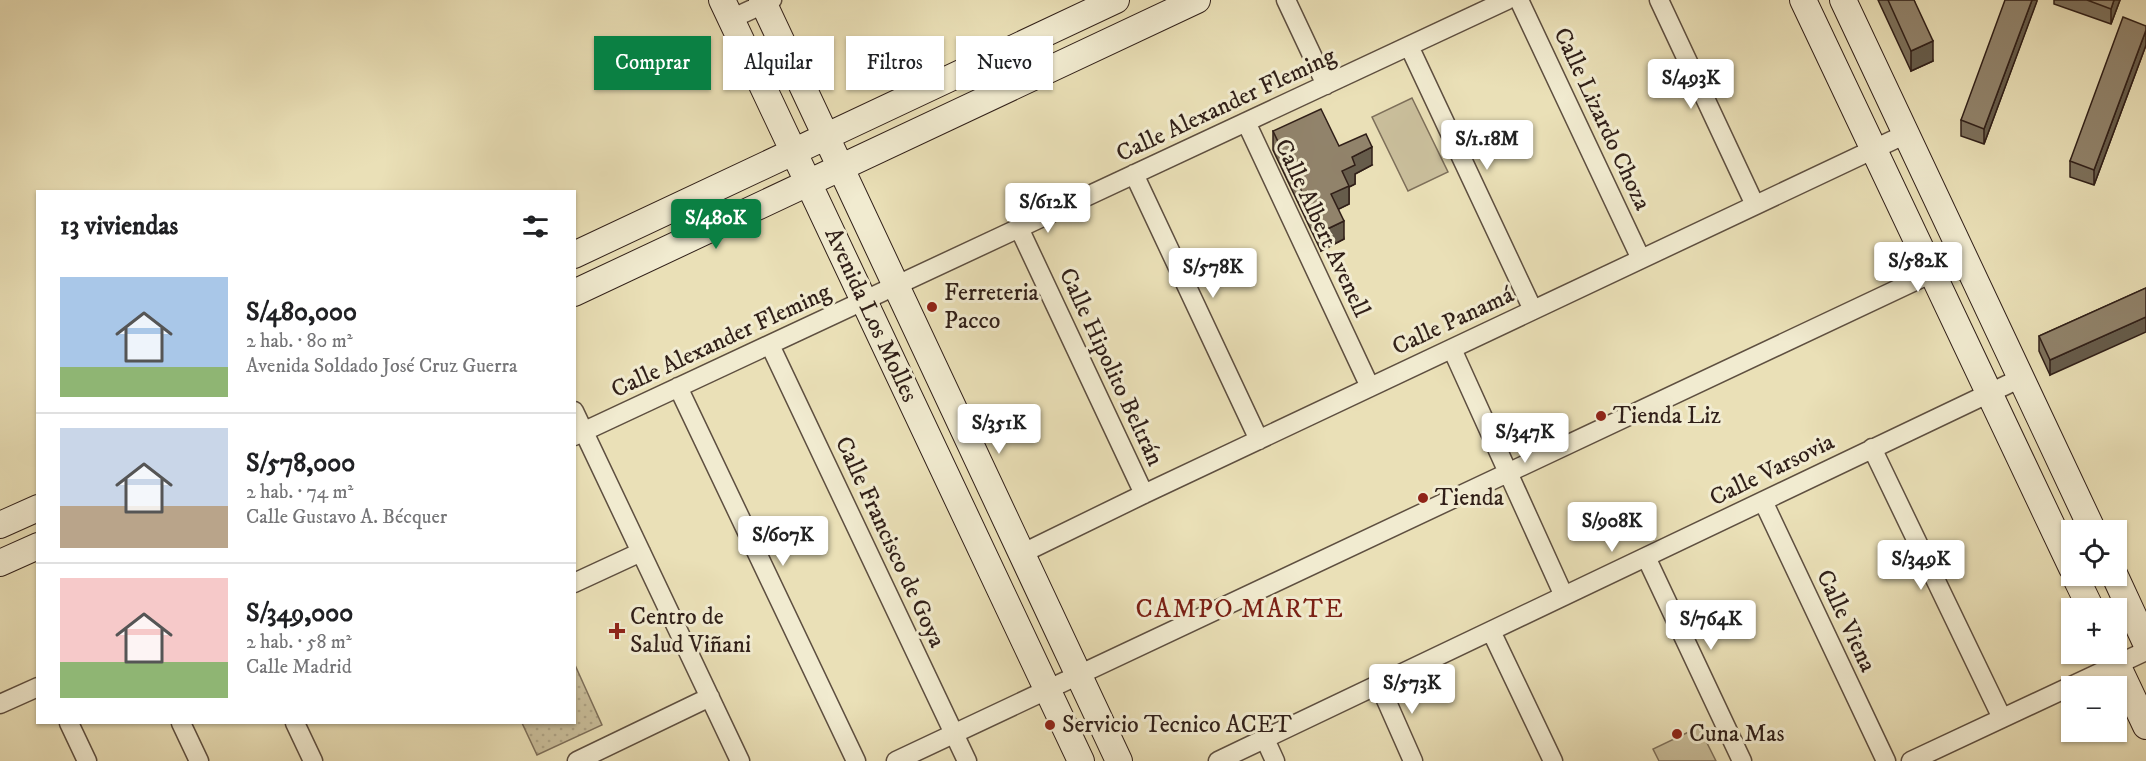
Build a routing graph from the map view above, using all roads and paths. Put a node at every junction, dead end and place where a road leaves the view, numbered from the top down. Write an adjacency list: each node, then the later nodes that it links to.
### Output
1 (1116, 0): 15 (street)
2 (1197, 0): 18 (street)
3 (1287, 0): 12 (street)
4 (1507, 0): 11 (street, Calle Alexander Fleming)
5 (1519, 0): 24 (street, Calle Lizardo Choza)
6 (1659, 0): 21 (street)
7 (1803, 0): 16 (street)
8 (1843, 0): 14 (street)
9 (766, 1): 10 (street); 15 (street, Avenida Los Molles)
10 (726, 10): 17 (street, Avenida Los Molles)
11 (1409, 46): 12 (street, Calle Alexander Fleming); 29 (street)
12 (1326, 85): 13 (street, Calle Alexander Fleming)
13 (1246, 122): 19 (street, Calle Alexander Fleming); 34 (street, Calle Albert Avenell)
14 (1906, 134): 16 (street, Calle Panamá); 32 (street)
15 (826, 137): 17 (street); 18 (street, Avenida Los Molles)
16 (1874, 149): 21 (street, Calle Panamá); 25 (street)
17 (794, 152): 20 (street, Avenida Los Molles); 23 (street)
18 (839, 168): 20 (street); 26 (street, Avenida Los Molles)
19 (1134, 174): 22 (street, Calle Alexander Fleming); 37 (street)
20 (808, 183): 27 (street); 28 (street, Avenida Los Molles)
21 (1755, 205): 24 (street, Calle Panamá)
22 (1019, 228): 26 (street, Calle Alexander Fleming); 40 (street, Calle Hipolito Beltrán)
23 (576, 254)
24 (1641, 259): 29 (street, Calle Panamá)
25 (1932, 273): 35 (street); 39 (street)
26 (895, 286): 28 (street, Calle Alexander Fleming); 48 (street, Avenida Los Molles)
27 (576, 292)
28 (864, 301): 30 (street, Calle Alexander Fleming); 63 (street, Avenida Los Molles)
29 (1533, 310): 31 (street, Calle Panamá)
30 (770, 345): 33 (street, Calle Alexander Fleming); 71 (street, Calle Francisco de Goya)
31 (1452, 349): 34 (street, Calle Panamá); 39 (street)
32 (2021, 378): 35 (street, Calle Varsovia); 43 (street)
33 (678, 387): 36 (street, Calle Alexander Fleming); 78 (street)
34 (1370, 387): 37 (street, Calle Panamá)
35 (1989, 393): 38 (street, Calle Varsovia); 45 (street)
36 (579, 434): 47 (street)
37 (1259, 440): 40 (street, Calle Panamá)
38 (1872, 448): 41 (street, Calle Varsovia); 66 (street)
39 (1509, 472): 53 (street); 60 (street)
40 (1144, 494): 48 (street, Calle Panamá)
41 (1763, 501): 49 (street, Calle Varsovia); 88 (street, Calle Viena)
42 (36, 509): 44 (street)
43 (2088, 520)
44 (0, 525)
45 (2061, 545)
46 (36, 547): 50 (street)
47 (641, 552): 51 (street); 64 (street)
48 (1021, 554): 60 (street, Avenida Los Molles)
49 (1646, 557): 53 (street, Calle Varsovia); 87 (street)
50 (0, 563)
51 (576, 582)
52 (2120, 586): 55 (street)
53 (1564, 596): 54 (street, Calle Varsovia)
54 (1491, 631): 61 (street, Calle Varsovia); 86 (street)
55 (2146, 643)
56 (2146, 651): 57 (street)
57 (2127, 656)
58 (2105, 664): 66 (street)
59 (2116, 664): 70 (street)
60 (1079, 675): 63 (street); 82 (street, Avenida Los Molles)
61 (1379, 684): 72 (street, Calle Varsovia); 85 (street)
62 (36, 688): 65 (street)
63 (1048, 690): 71 (street); 81 (street, Avenida Los Molles)
64 (710, 697): 76 (street); 77 (street)
65 (0, 704)
66 (2002, 718): 89 (street)
67 (69, 724): 73 (street)
68 (181, 724): 74 (street)
69 (295, 724): 75 (street)
70 (2146, 726)
71 (955, 734): 79 (street); 80 (street, Calle Francisco de Goya)
72 (1265, 739): 83 (street, Calle Varsovia); 84 (street)
73 (87, 761)
74 (199, 761)
75 (313, 761)
76 (577, 761)
77 (740, 761)
78 (856, 761)
79 (896, 761)
80 (968, 761)
81 (1081, 761)
82 (1119, 761)
83 (1218, 761)
84 (1275, 761)
85 (1413, 761)
86 (1553, 761)
87 (1743, 761)
88 (1886, 761)
89 (1911, 761)

